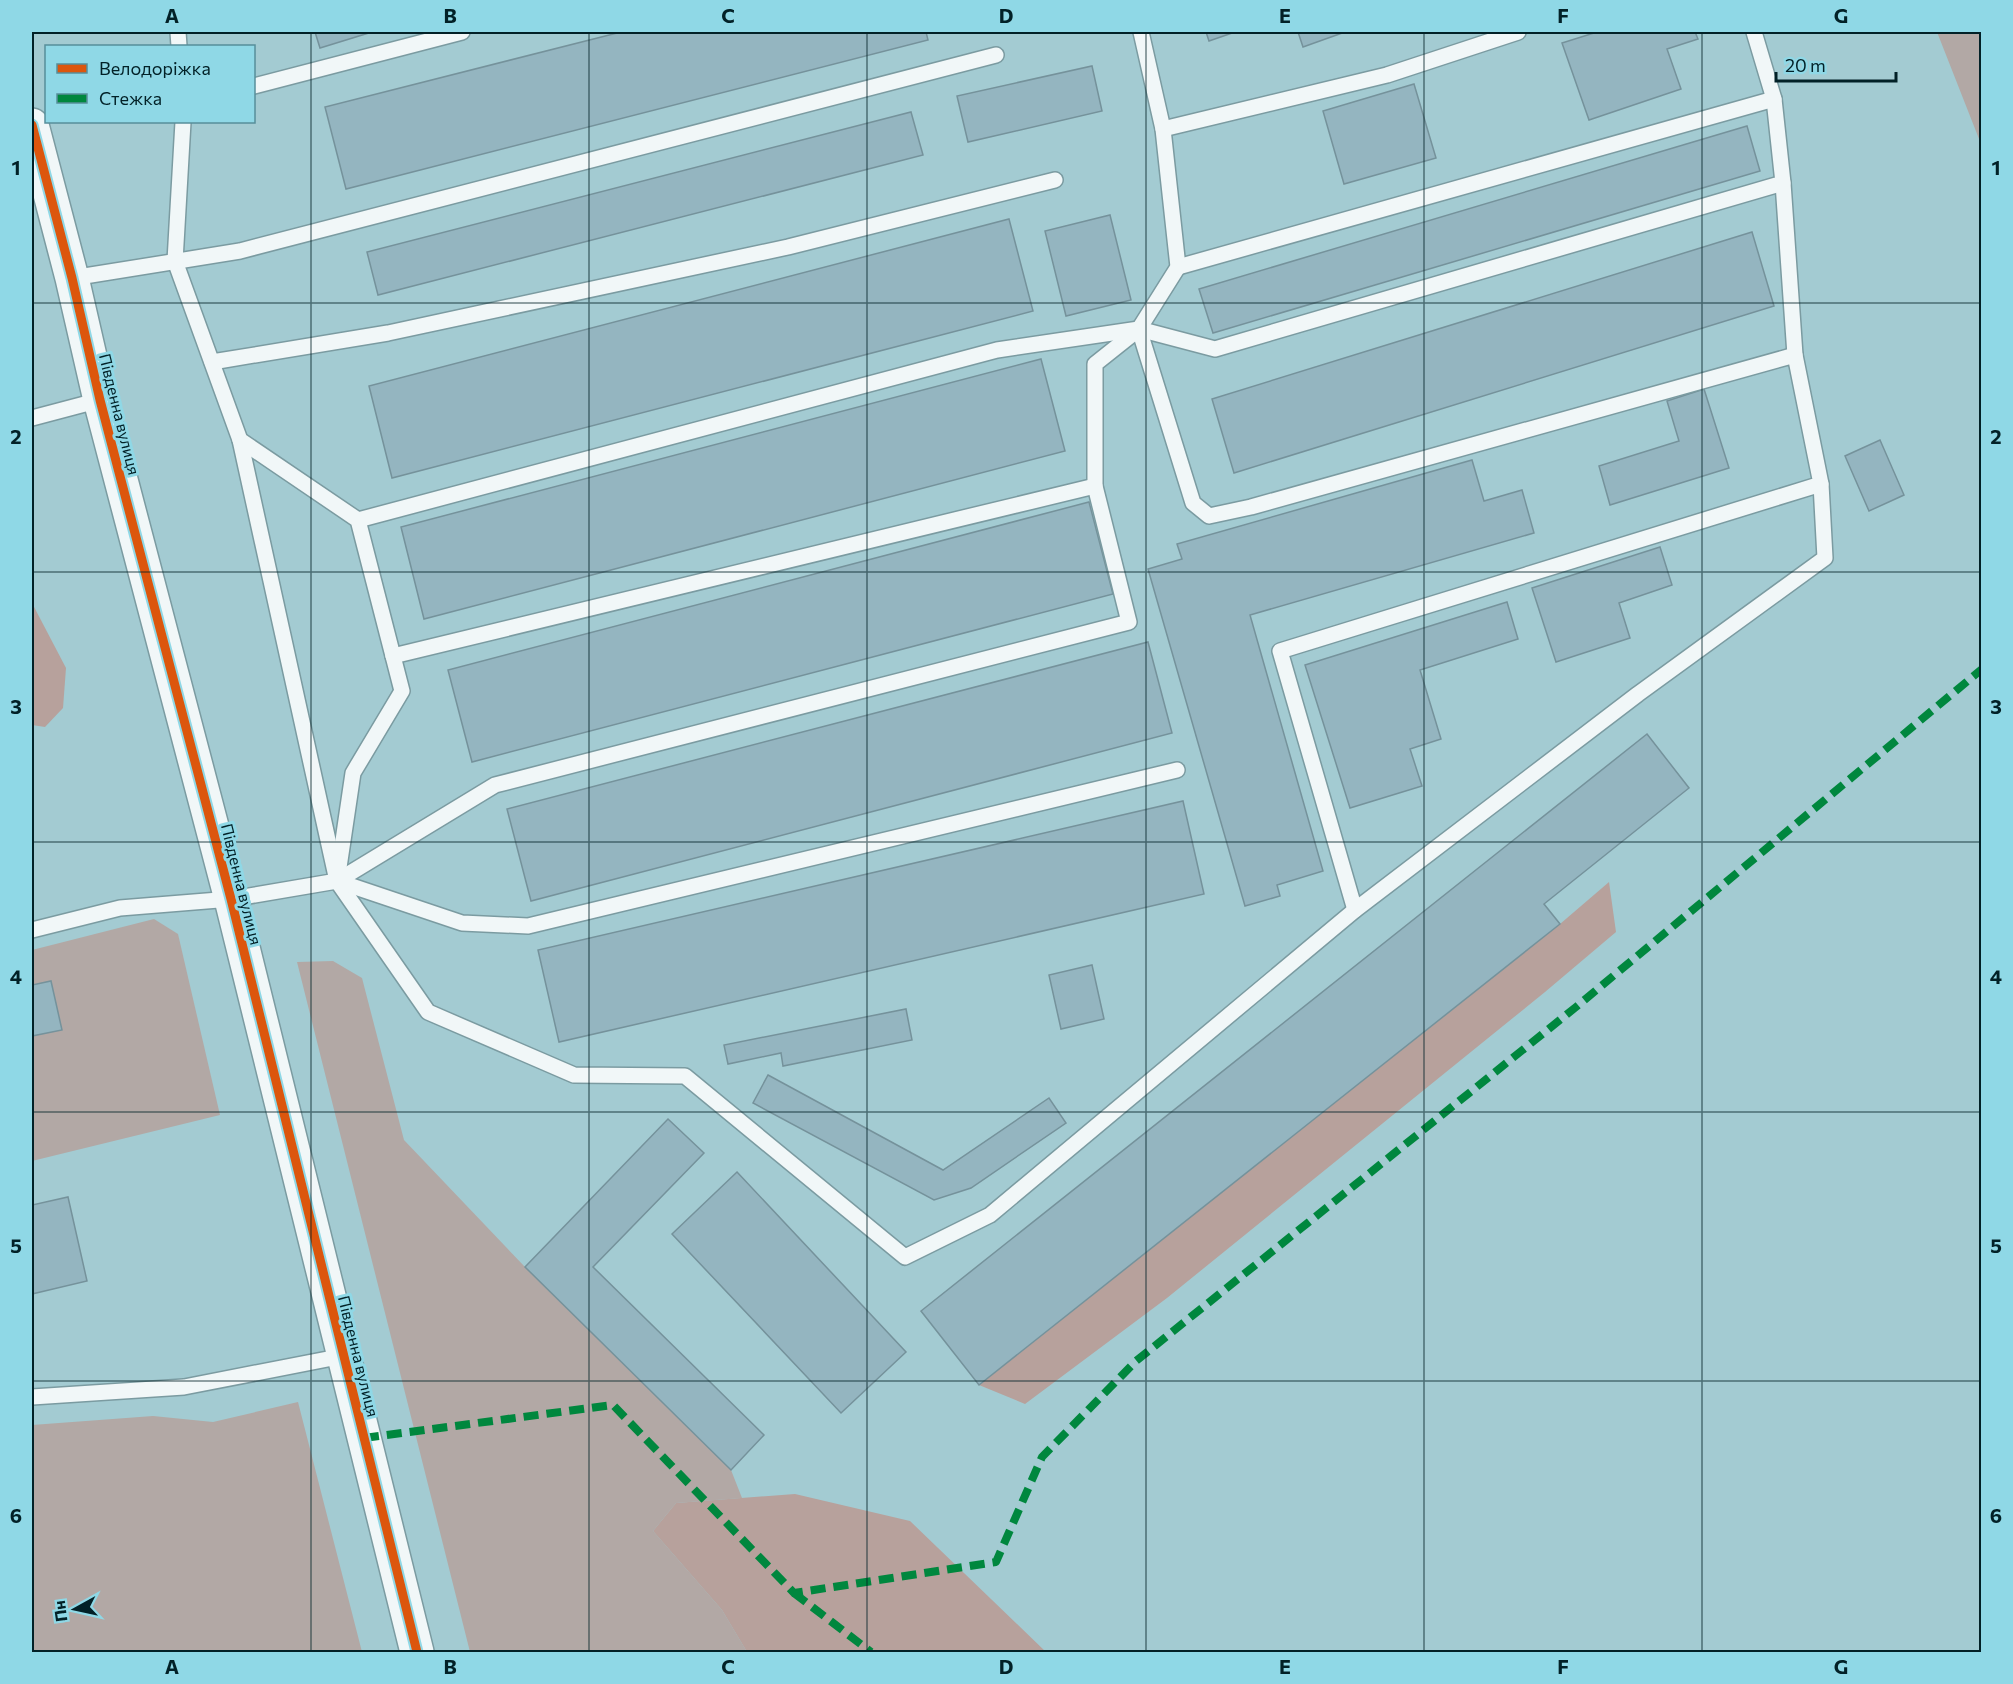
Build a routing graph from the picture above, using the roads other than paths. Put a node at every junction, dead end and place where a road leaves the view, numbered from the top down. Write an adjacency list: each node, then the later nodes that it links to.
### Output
1 (462, 32): 6 (lane)
2 (1141, 32): 10 (lane)
3 (1518, 32): 10 (lane)
4 (1754, 32): 7 (lane)
5 (996, 55): 13 (lane)
6 (255, 86)
7 (1774, 99): 12 (lane); 14 (lane)
8 (183, 123): 13 (lane)
9 (32, 125): 15 (street, Південна вулиця)
10 (1163, 129): 14 (lane)
11 (1055, 180): 18 (lane)
12 (1783, 183): 16 (lane); 17 (lane)
13 (176, 261): 15 (lane); 18 (lane)
14 (1178, 267): 16 (lane)
15 (72, 278): 19 (street, Південна вулиця)
16 (1139, 329): 17 (lane); 23 (lane); 24 (lane)
17 (1796, 355): 22 (lane)
18 (212, 362): 21 (lane)
19 (100, 400): 20 (lane); 28 (street, Південна вулиця)
20 (32, 418)
21 (240, 440): 24 (lane); 27 (lane)
22 (1821, 484): 29 (lane); 29 (lane)
23 (1095, 486): 25 (lane); 27 (lane)
24 (358, 520): 25 (lane)
25 (393, 656): 27 (lane)
26 (1177, 770): 27 (lane)
27 (337, 881): 28 (lane); 29 (lane)
28 (231, 899): 30 (lane); 31 (street, Південна вулиця)
29 (1355, 910)
30 (32, 930)
31 (343, 1356): 32 (lane); 33 (street, Південна вулиця)
32 (32, 1397)
33 (417, 1653)

